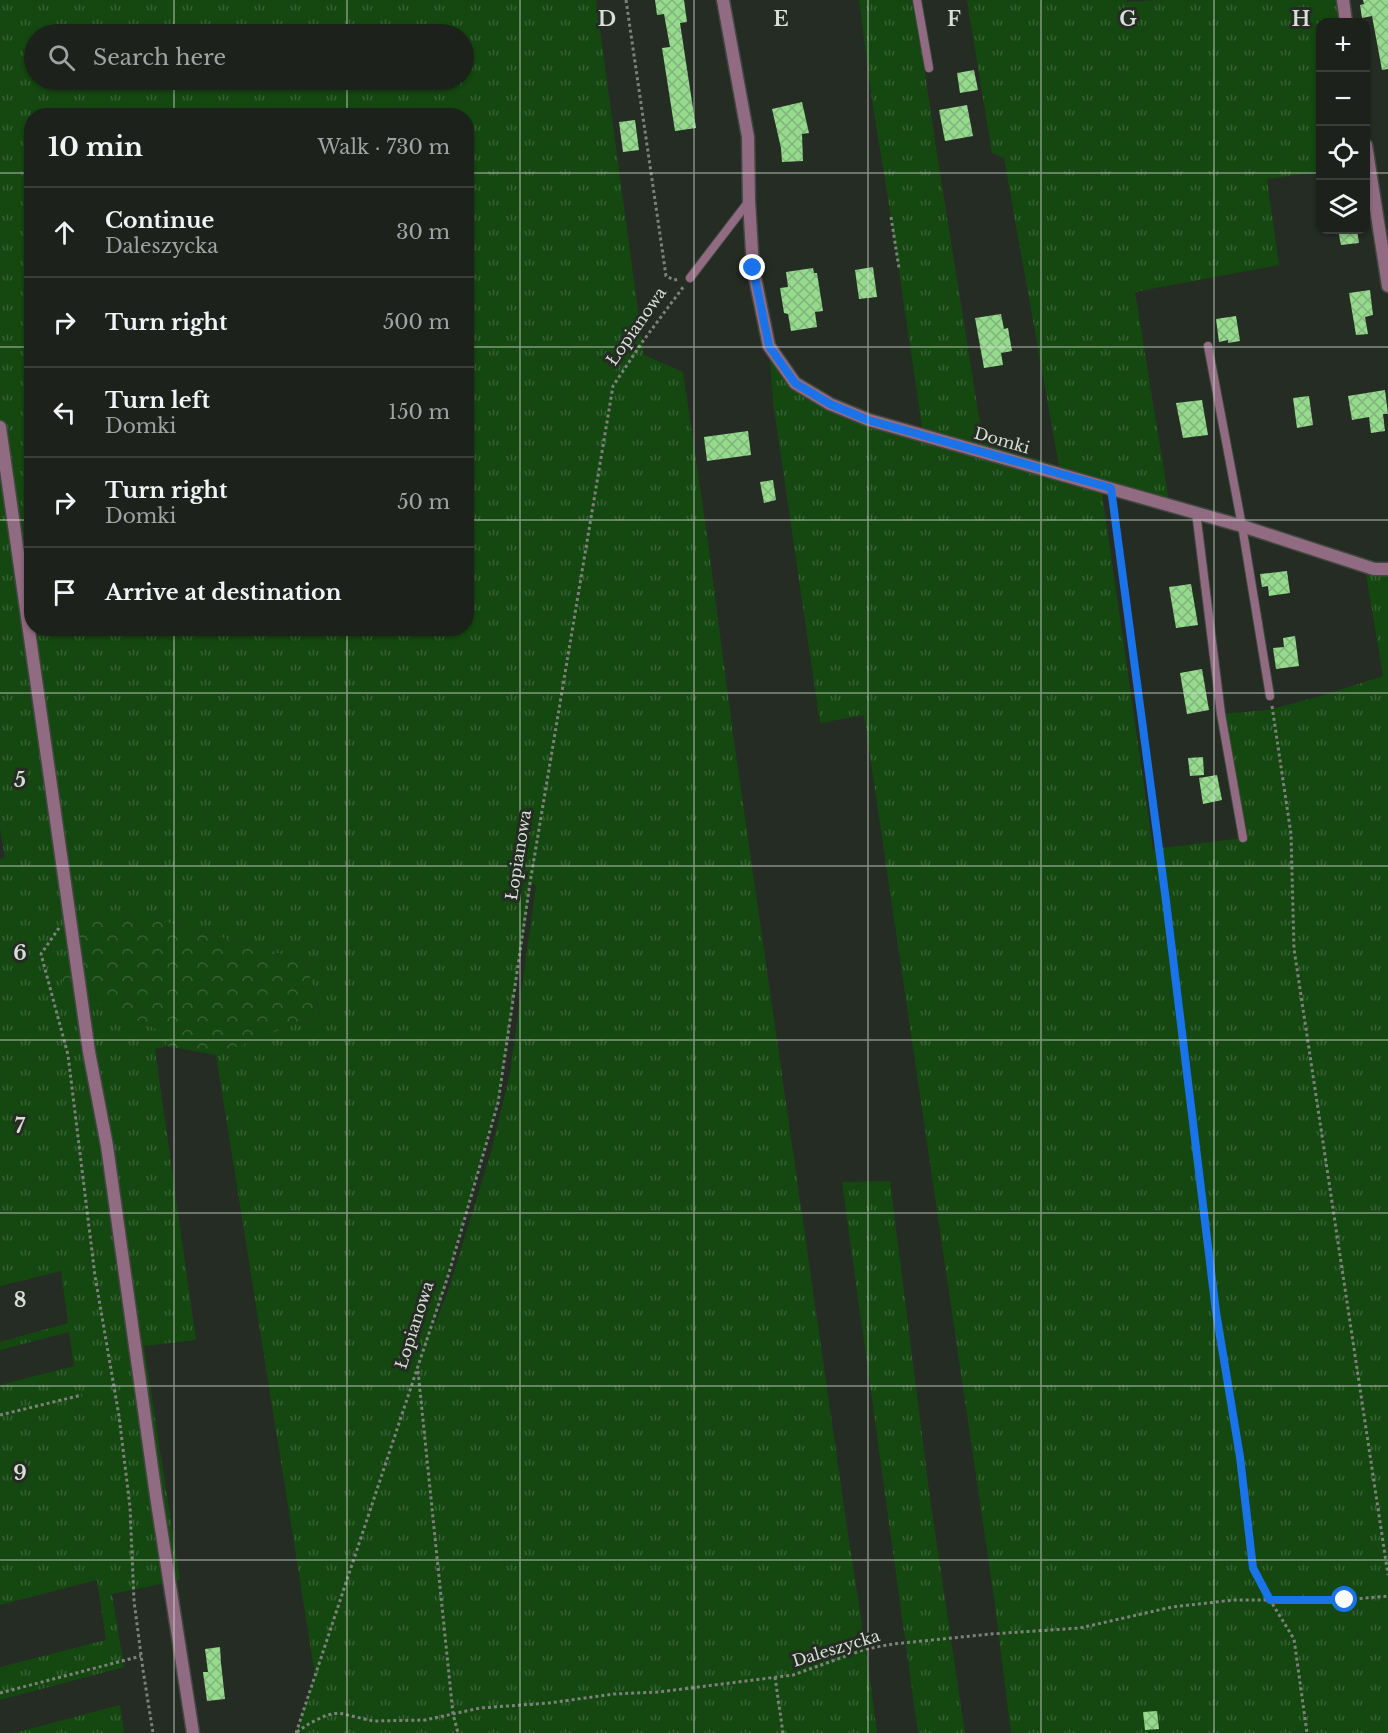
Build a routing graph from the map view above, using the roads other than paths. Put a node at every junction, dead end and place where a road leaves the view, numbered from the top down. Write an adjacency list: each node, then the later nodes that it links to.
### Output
1 (723, 0): 7 (street)
2 (917, 0): 5 (lane)
3 (1343, 0): 4 (street)
4 (1345, 18)
5 (929, 68)
6 (1370, 176): 9 (street)
7 (749, 201): 8 (lane); 12 (street, Domki)
8 (690, 278)
9 (1388, 286)
10 (1208, 346): 13 (lane)
11 (0, 427): 15 (street)
12 (1196, 512): 13 (street, Domki); 18 (lane)
13 (1242, 526): 14 (street, Domki); 17 (lane)
14 (1388, 569)
15 (24, 593)
16 (30, 636): 19 (street)
17 (1270, 696)
18 (1243, 838)
19 (193, 1733)

